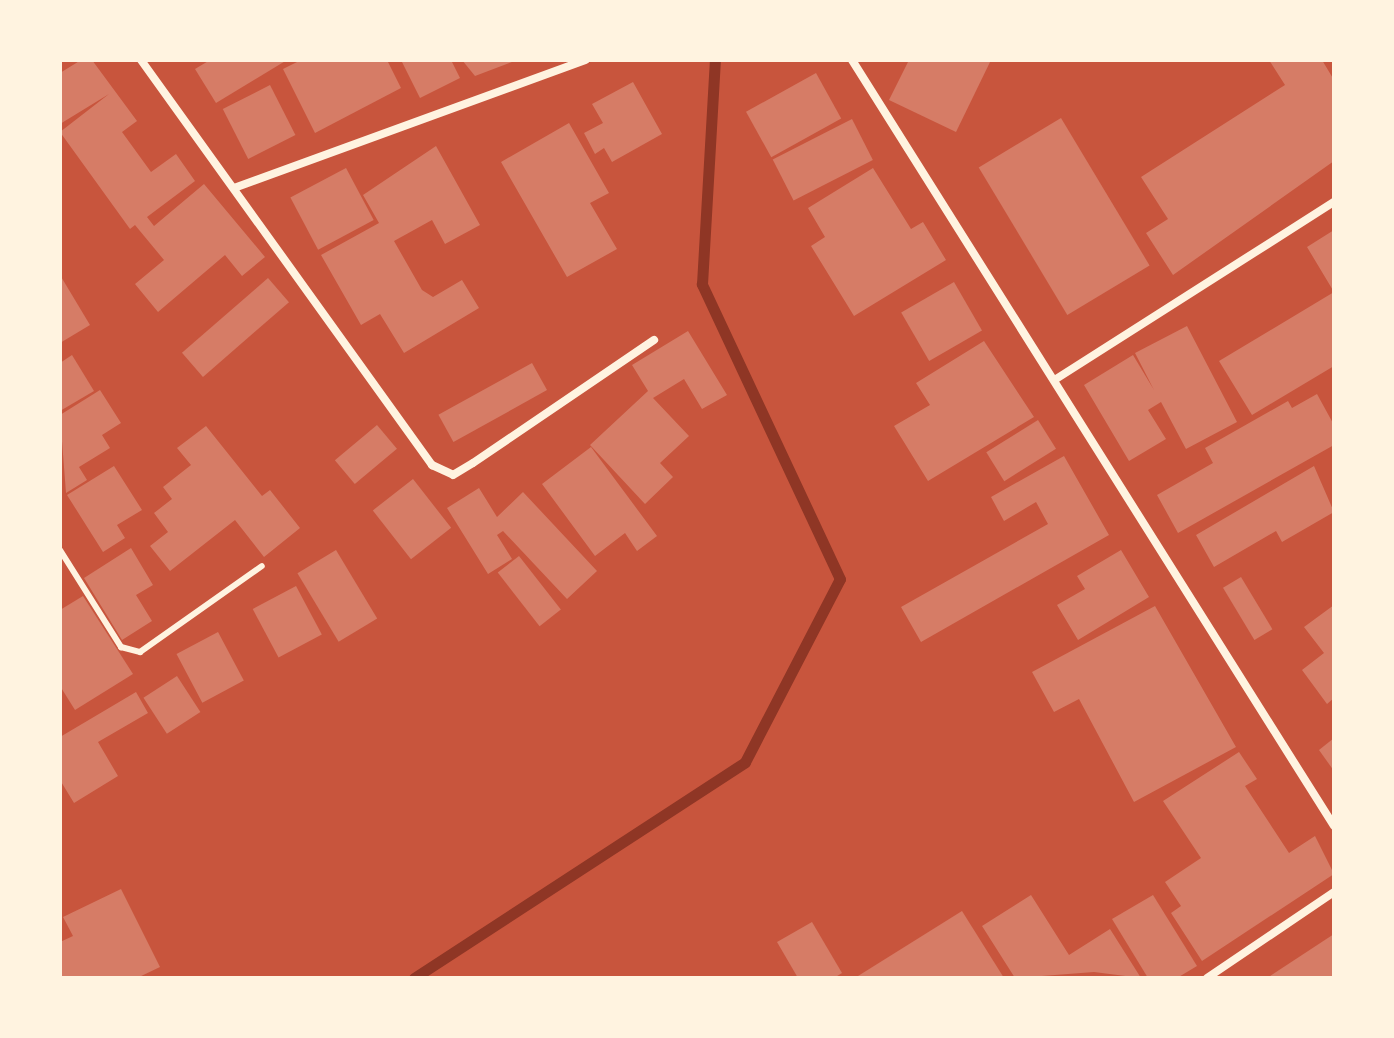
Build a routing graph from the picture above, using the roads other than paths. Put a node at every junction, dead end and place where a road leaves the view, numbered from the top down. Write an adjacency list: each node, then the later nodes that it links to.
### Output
1 (141, 60): 4 (street)
2 (585, 60): 4 (street)
3 (852, 60): 7 (street)
4 (234, 188): 6 (street)
5 (1334, 202): 7 (street)
6 (654, 340)
7 (1056, 379): 10 (street)
8 (60, 550): 9 (lane)
9 (262, 566)
10 (1334, 826)
11 (1334, 892): 12 (street)
12 (1207, 978)

